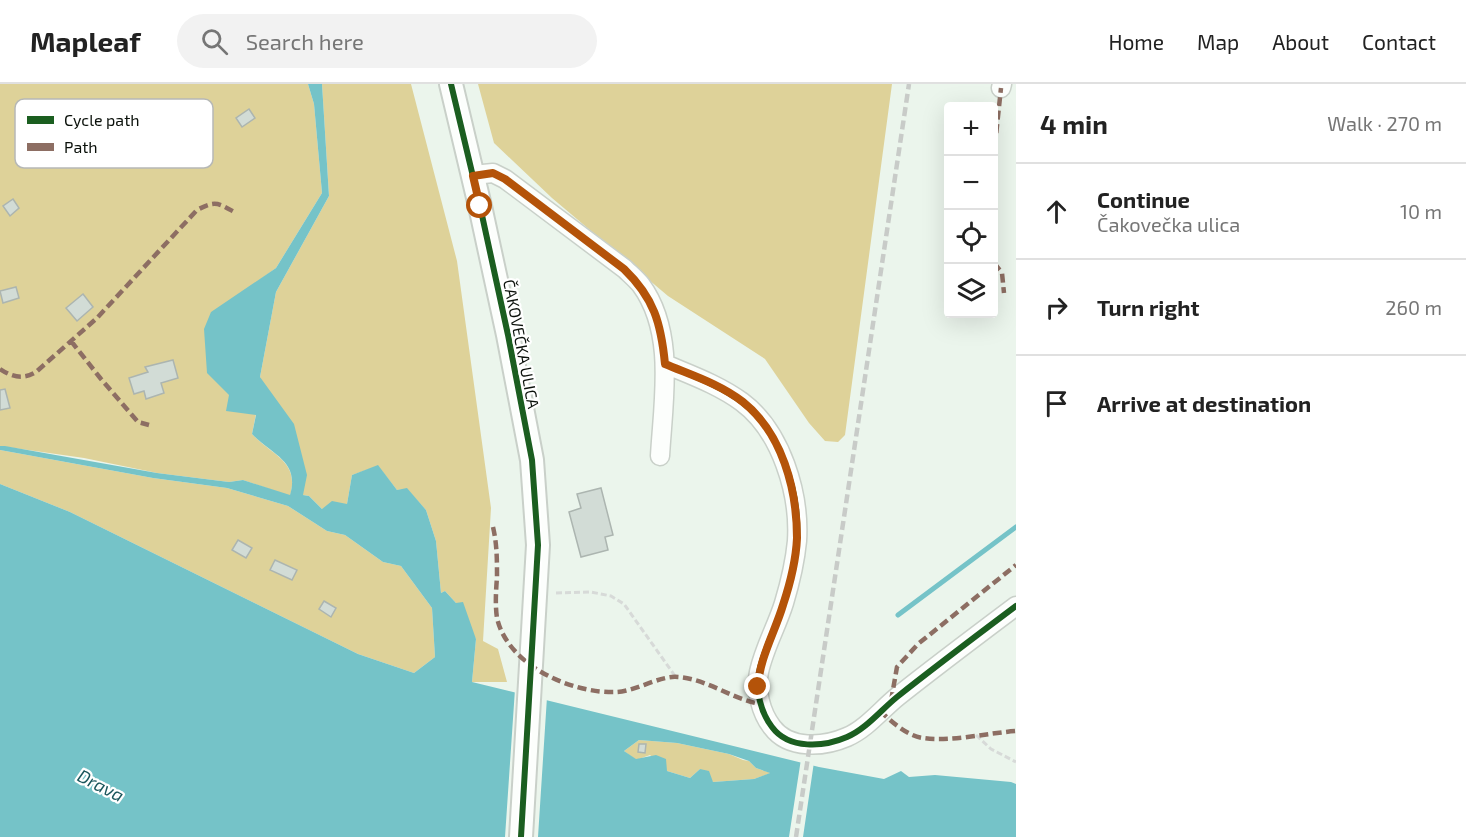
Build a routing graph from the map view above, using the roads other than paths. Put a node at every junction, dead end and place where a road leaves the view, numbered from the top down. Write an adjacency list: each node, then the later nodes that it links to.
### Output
1 (451, 84): 2 (main road, ČAKOVEČKA ULICA)
2 (473, 176): 3 (street); 6 (main road, ČAKOVEČKA ULICA)
3 (665, 364): 4 (street); 5 (street)
4 (660, 456)
5 (1016, 606)
6 (521, 837)

